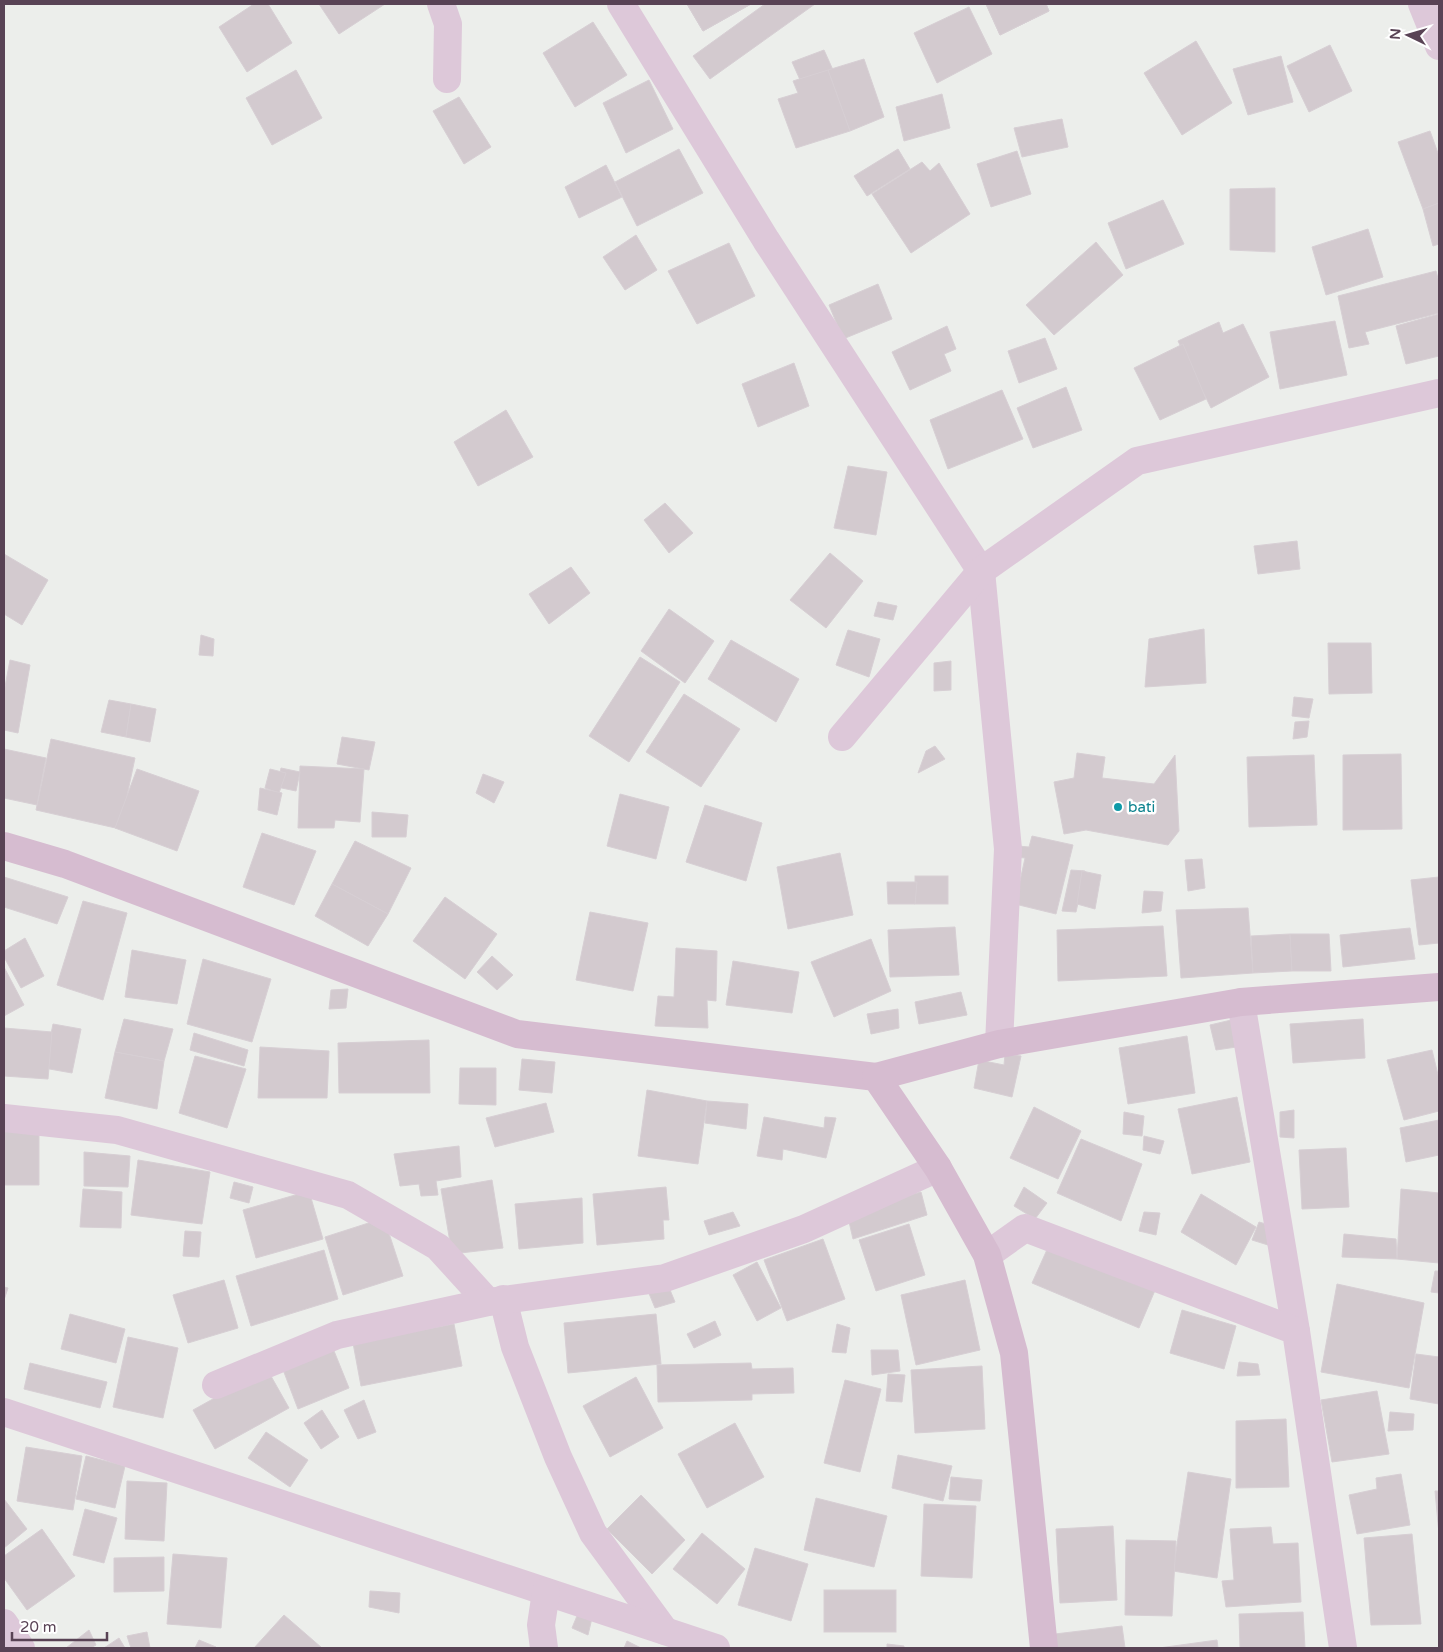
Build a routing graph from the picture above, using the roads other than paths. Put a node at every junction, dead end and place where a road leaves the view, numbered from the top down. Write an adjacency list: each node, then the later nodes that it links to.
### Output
1 (441, 4): 5 (street)
2 (621, 4): 7 (street)
3 (1422, 4): 4 (street)
4 (1439, 46)
5 (447, 79)
6 (1439, 393): 7 (street)
7 (981, 572): 8 (street); 12 (street)
8 (842, 737)
9 (4, 846): 13 (street)
10 (1439, 987): 11 (street)
11 (1241, 1002): 12 (street); 18 (street)
12 (999, 1044): 13 (street)
13 (876, 1078): 15 (street)
14 (4, 1118): 17 (street)
15 (938, 1168): 16 (street); 17 (street)
16 (986, 1255): 18 (street); 27 (street)
17 (496, 1300): 19 (street); 23 (street)
18 (1296, 1331): 28 (street)
19 (216, 1384)
20 (4, 1412): 21 (street)
21 (546, 1592): 23 (street); 25 (street)
22 (4, 1623): 24 (street)
23 (665, 1632): 26 (street)
24 (21, 1648)
25 (544, 1648)
26 (716, 1648)
27 (1044, 1648)
28 (1343, 1648)

